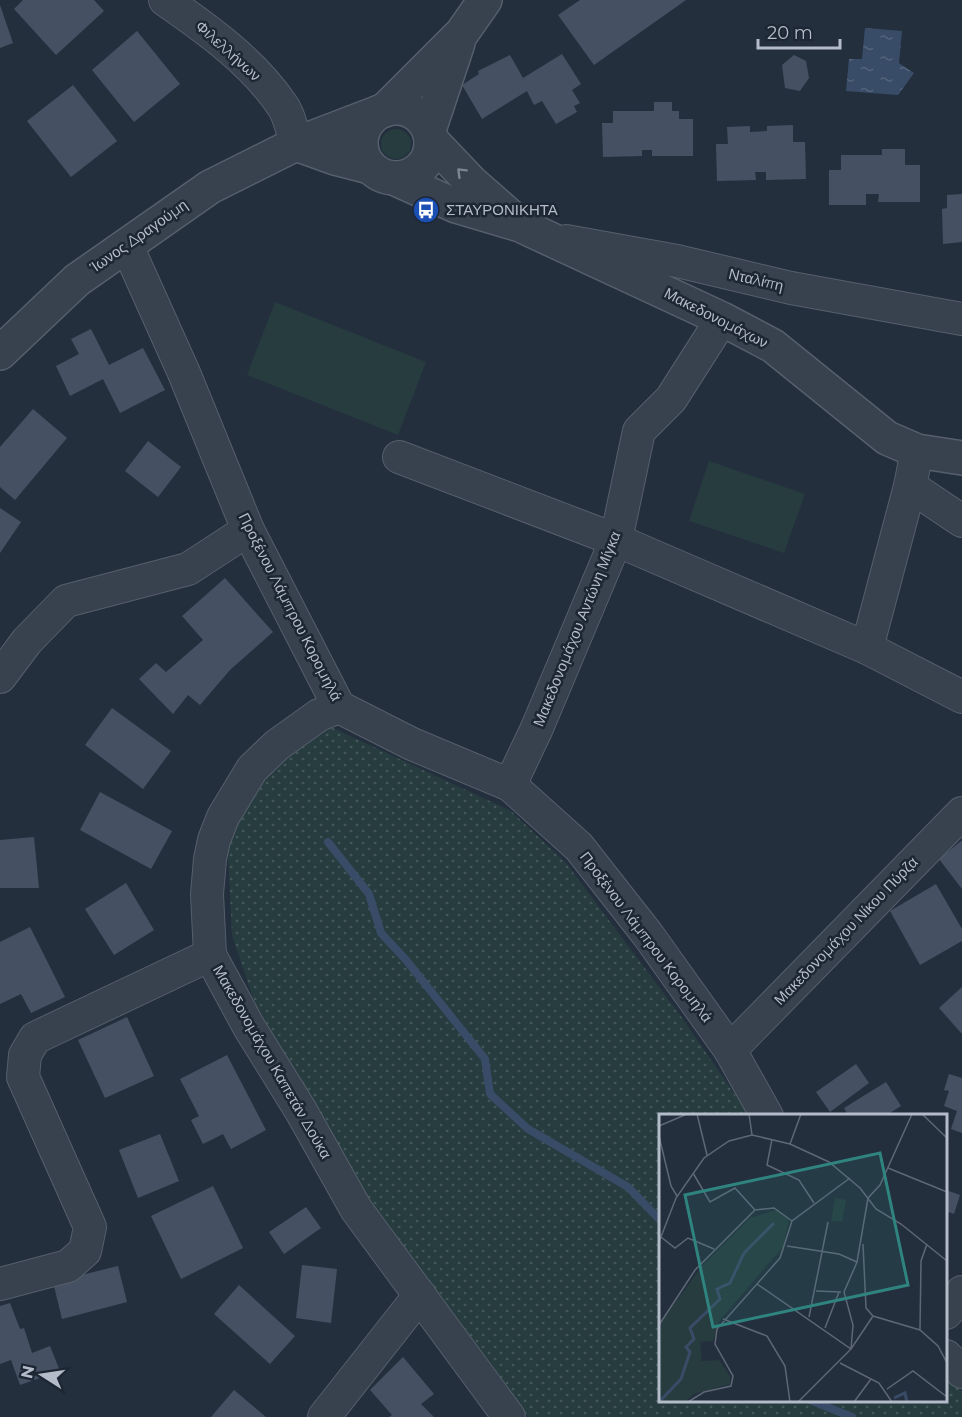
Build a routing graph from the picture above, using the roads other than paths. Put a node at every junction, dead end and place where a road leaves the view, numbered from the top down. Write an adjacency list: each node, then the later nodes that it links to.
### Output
1 (165, 0): 6 (street, Φιλελλήνων)
2 (485, 0): 3 (street)
3 (462, 33): 4 (street); 5 (street)
4 (381, 111): 5 (street); 6 (street, Ίωνος Δραγούμη); 7 (street)
5 (430, 135): 7 (street); 8 (street, Μακεδονομάχων, one-way to 5)
6 (296, 144): 7 (street); 10 (street, Ίωνος Δραγούμη)
7 (383, 173): 8 (street, Μακεδονομάχων)
8 (520, 225): 9 (street, Μακεδονομάχων)
9 (551, 238): 11 (street, Μακεδονομάχων); 12 (street, Νταλίπη)
10 (127, 246): 13 (street, Ίωνος Δραγούμη); 19 (street, Προξένου Λάμπρου Κορομηλά)
11 (723, 319): 14 (street, Μακεδονομάχων); 20 (street, Μακεδονομάχου Αντώνη Μίγκα)
12 (962, 319)
13 (0, 352)
14 (917, 452): 16 (street, Μακεδονομάχων); 17 (street)
15 (399, 457): 20 (street)
16 (962, 458)
17 (910, 486): 18 (street); 21 (street)
18 (962, 520)
19 (248, 530): 22 (street); 24 (street, Προξένου Λάμπρου Κορομηλά)
20 (616, 540): 21 (street); 25 (street, Μακεδονομάχου Αντώνη Μίγκα)
21 (867, 648): 23 (street)
22 (0, 677)
23 (962, 696)
24 (339, 707): 25 (street, Προξένου Λάμπρου Κορομηλά); 27 (street, Μακεδονομάχου Καπετάν Δούκα)
25 (510, 785): 28 (street, Προξένου Λάμπρου Κορομηλά)
26 (962, 813): 28 (street, Μακεδονομάχου Νίκου Πύρζα)
27 (210, 955): 30 (street); 32 (street, Μακεδονομάχου Καπετάν Δούκα)
28 (730, 1050): 29 (street, Προξένου Λάμπρου Κορομηλά)
29 (767, 1114)
30 (0, 1284)
31 (962, 1292): 33 (street)
32 (420, 1295): 36 (street); 37 (street, Μακεδονομάχου Καπετάν Δούκα)
33 (947, 1311)
34 (947, 1358): 35 (street)
35 (962, 1372)
36 (324, 1417)
37 (509, 1417)

